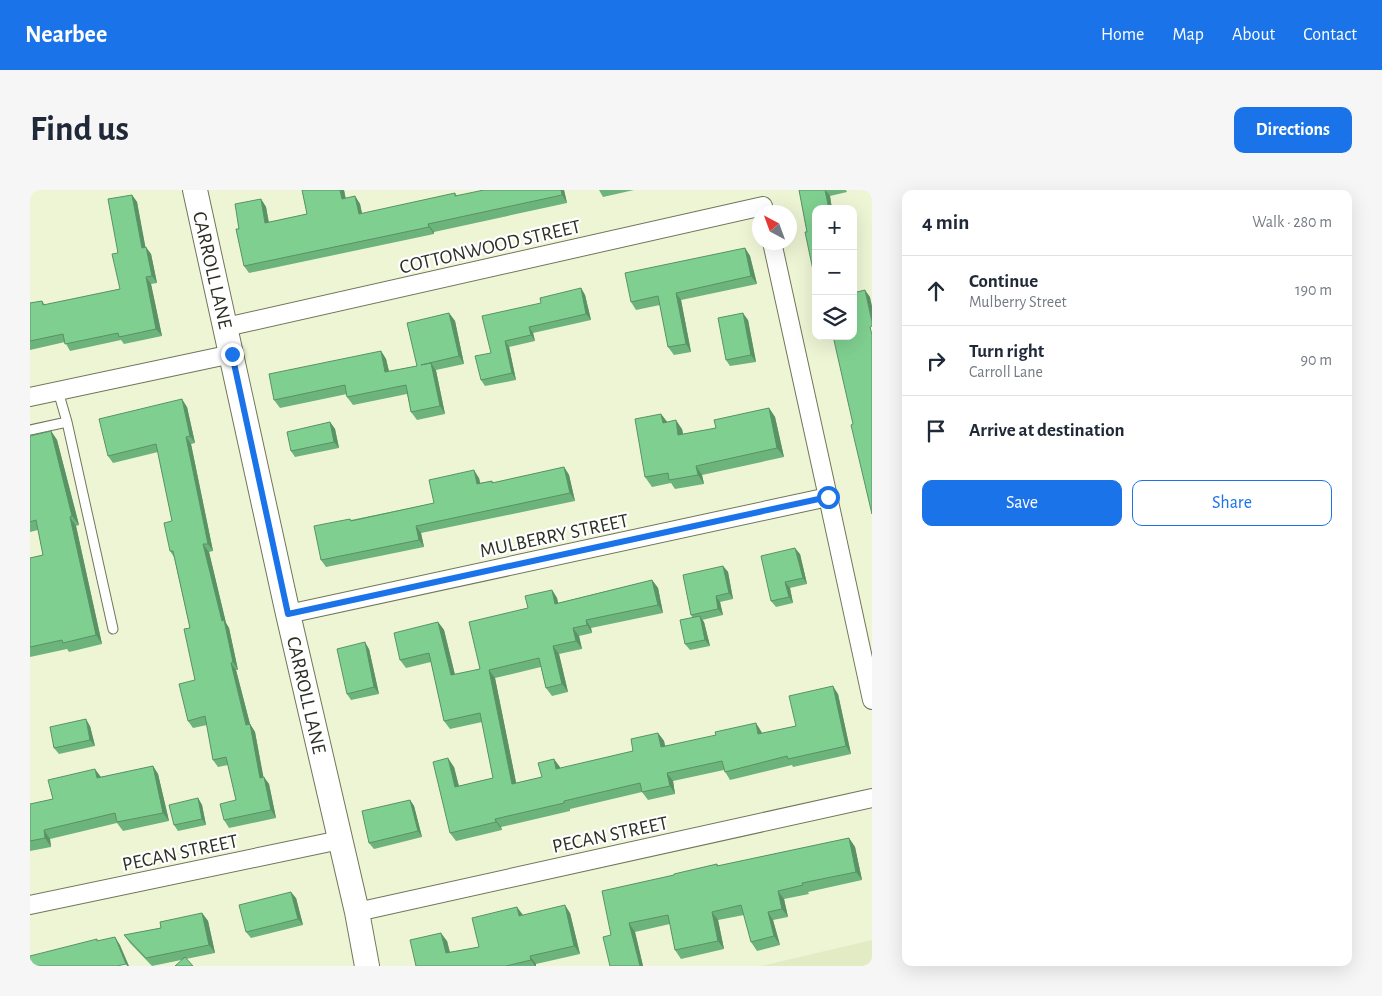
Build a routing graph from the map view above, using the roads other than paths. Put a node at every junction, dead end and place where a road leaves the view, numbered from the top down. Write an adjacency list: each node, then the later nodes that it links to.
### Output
1 (195, 190): 4 (street, CARROLL LANE)
2 (763, 203): 4 (street, COTTONWOOD STREET)
3 (774, 250): 10 (street)
4 (226, 327): 5 (street, CARROLL LANE)
5 (232, 354): 6 (street); 11 (street, CARROLL LANE)
6 (58, 391): 7 (street); 8 (lane)
7 (30, 397)
8 (68, 422): 9 (lane); 12 (lane)
9 (30, 430)
10 (828, 497): 11 (street, MULBERRY STREET); 13 (street)
11 (288, 614): 15 (street, CARROLL LANE)
12 (112, 629)
13 (872, 700)
14 (872, 798): 17 (street, PECAN STREET)
15 (340, 840): 16 (street, PECAN STREET); 17 (street, CARROLL LANE)
16 (30, 905)
17 (356, 912): 18 (street, CARROLL LANE)
18 (367, 966)

